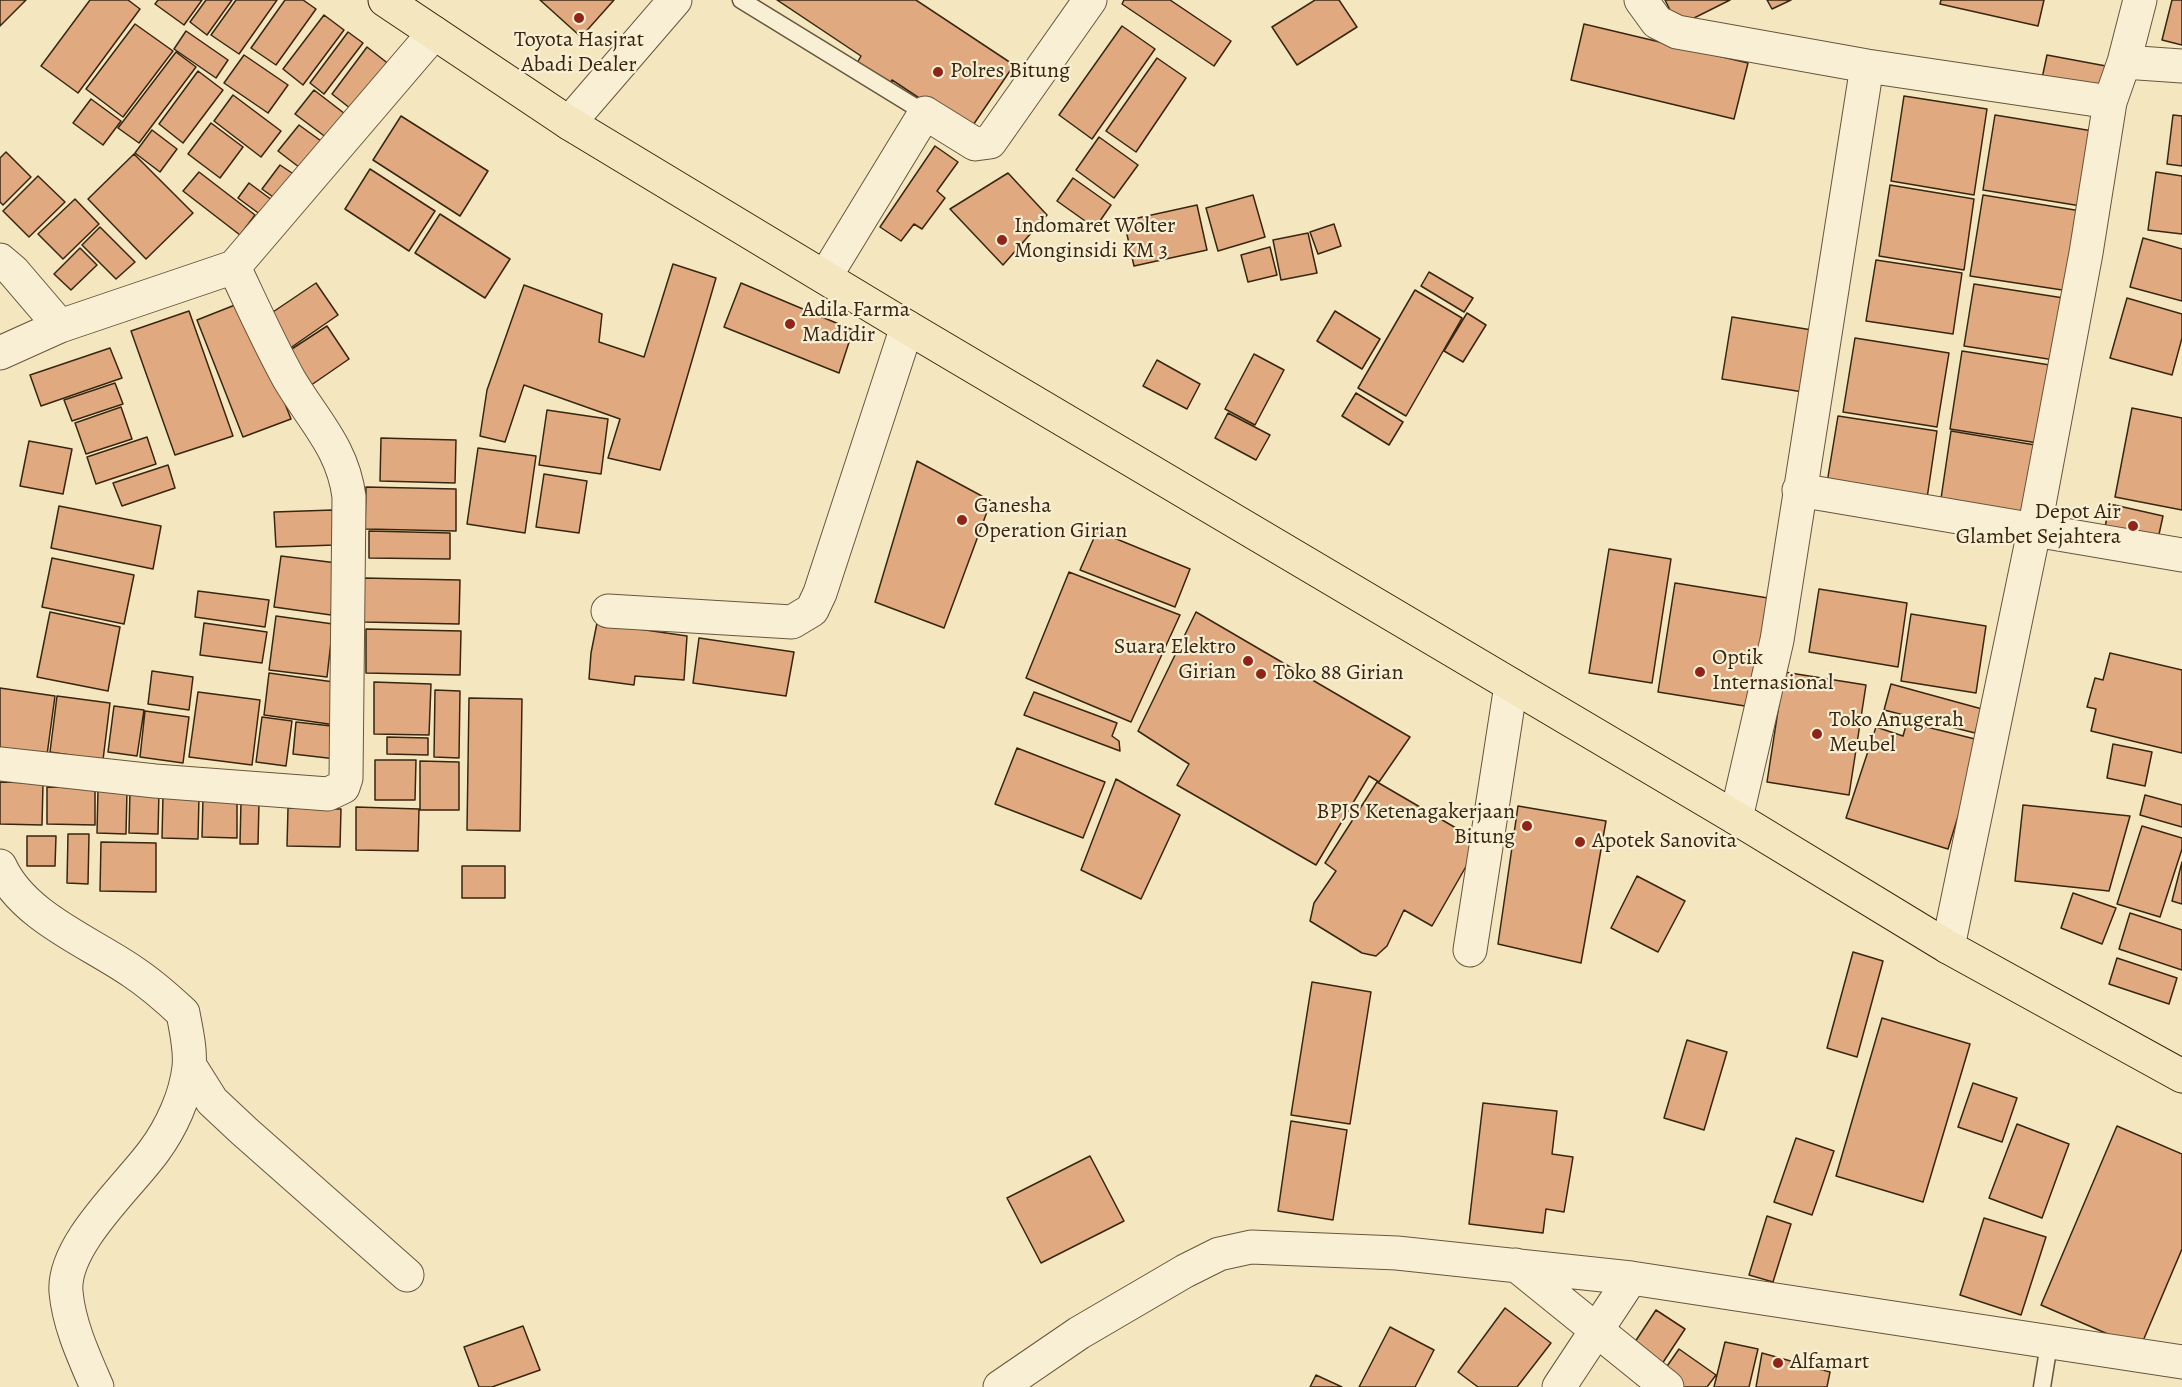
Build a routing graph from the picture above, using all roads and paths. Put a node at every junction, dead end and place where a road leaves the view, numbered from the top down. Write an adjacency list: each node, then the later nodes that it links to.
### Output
1 (385, 0): 7 (highway)
2 (675, 0): 13 (street)
3 (741, 0): 12 (lane)
4 (1090, 0): 12 (street)
5 (1641, 0): 9 (street)
6 (2140, 0): 8 (street)
7 (434, 33): 13 (highway); 15 (street)
8 (2124, 62): 10 (street); 11 (street)
9 (1867, 66): 11 (street); 20 (street)
10 (2182, 66)
11 (2110, 102): 21 (street)
12 (925, 113): 16 (street)
13 (569, 123): 16 (highway)
14 (0, 260): 17 (street)
15 (234, 267): 17 (street); 25 (street)
16 (825, 277): 18 (highway)
17 (60, 326): 19 (street)
18 (907, 327): 23 (street); 24 (highway)
19 (0, 353)
20 (1799, 490): 21 (street); 26 (street)
21 (2034, 531): 22 (street); 28 (street)
22 (2182, 555)
23 (608, 611)
24 (1511, 685): 26 (highway); 29 (street)
25 (0, 764)
26 (1736, 818): 28 (highway)
27 (0, 866): 30 (street)
28 (1948, 947): 31 (highway)
29 (1470, 951)
30 (189, 1066): 33 (street); 38 (street)
31 (2182, 1076)
32 (1516, 1265): 34 (street); 35 (street); 39 (street)
33 (407, 1275)
34 (1631, 1278): 35 (street); 36 (street)
35 (1597, 1333): 40 (street); 41 (street)
36 (2049, 1344): 37 (street); 42 (lane)
37 (2182, 1362)
38 (97, 1387)
39 (1000, 1387)
40 (1559, 1387)
41 (1667, 1387)
42 (2042, 1387)

